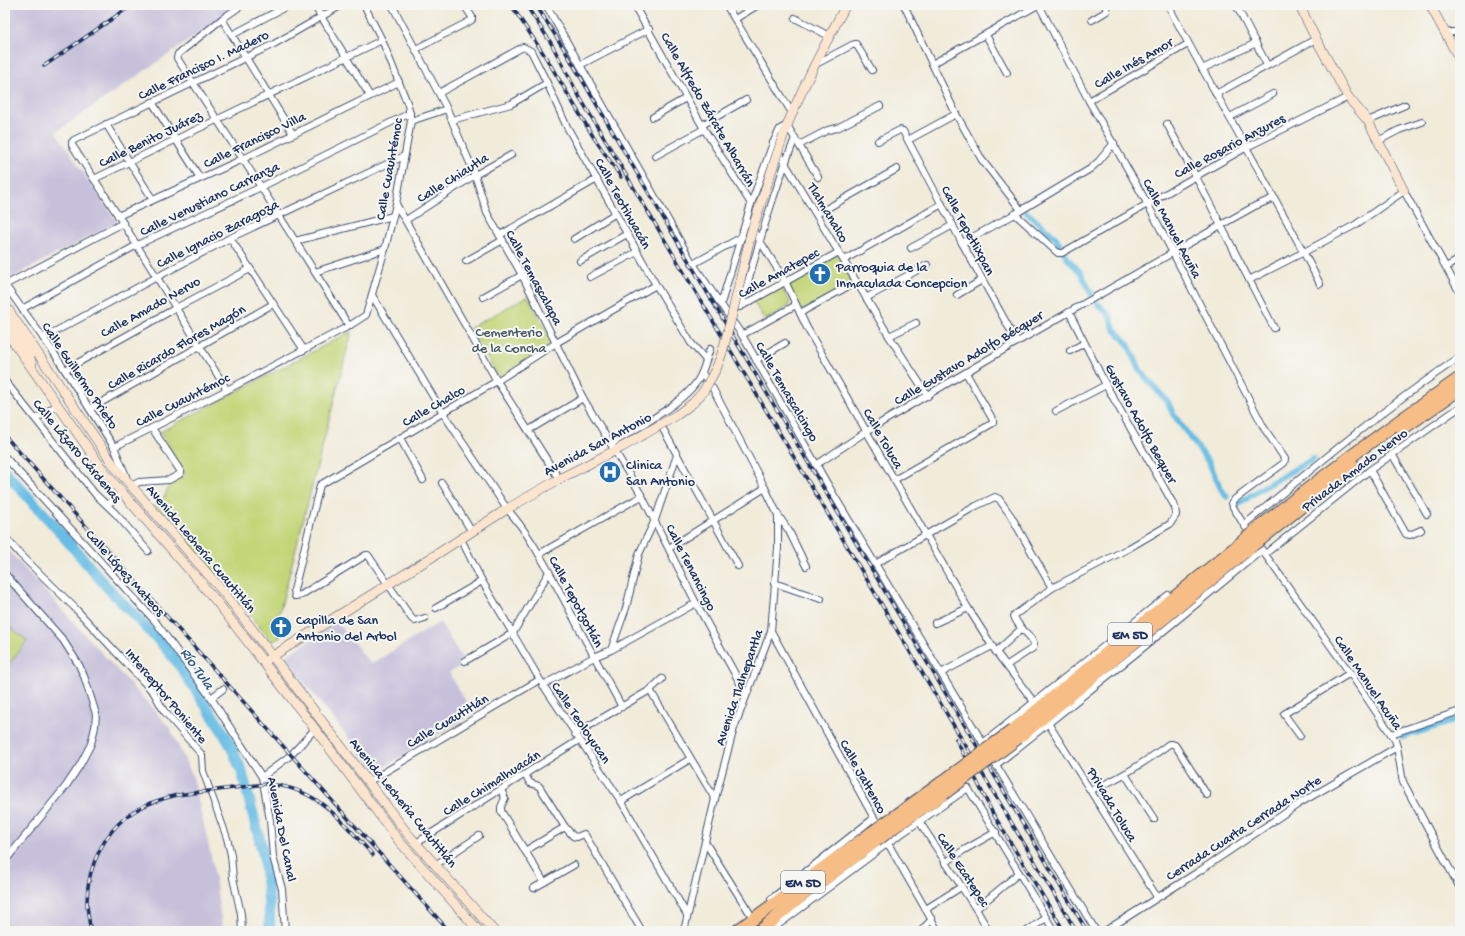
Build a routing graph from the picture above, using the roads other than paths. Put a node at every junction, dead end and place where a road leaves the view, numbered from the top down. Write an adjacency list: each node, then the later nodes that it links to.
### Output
1 (242, 5): 23 (street)
2 (289, 5): 29 (street)
3 (314, 5): 20 (street)
4 (342, 5): 20 (street, Calle Francisco I. Madero)
5 (364, 5): 32 (street, Calle Cuauhtémoc)
6 (392, 5): 35 (street, Calle Temascalapa)
7 (464, 5): 35 (street)
8 (546, 5): 41 (street, Calle Temascalcingo)
9 (634, 5): 25 (street, Calle Alfredo Zárate Albarrán)
10 (726, 5): 21 (street)
11 (758, 5): 21 (street)
12 (846, 5): 30 (main road, Avenida San Antonio)
13 (904, 5): 40 (street)
14 (1039, 5): 28 (street); 57 (street, Calle Manuel Acuña)
15 (1105, 5): 24 (street)
16 (1168, 5): 34 (street)
17 (1236, 5): 33 (street)
18 (1299, 5): 31 (main road)
19 (1430, 5): 27 (main road)
20 (321, 18): 36 (street, Calle Francisco I. Madero); 37 (street)
21 (734, 18): 63 (street)
22 (795, 18): 30 (street)
23 (222, 19): 29 (street); 46 (street)
24 (1092, 20)
25 (649, 29): 41 (street); 55 (street, Calle Alfredo Zárate Albarrán)
26 (1460, 31): 27 (street)
27 (1446, 33): 38 (main road)
28 (986, 34): 40 (street); 45 (street)
29 (232, 35): 36 (street)
30 (829, 36): 39 (main road, Avenida San Antonio)
31 (1316, 39): 42 (street); 54 (main road)
32 (382, 40): 37 (street); 47 (street, Calle Cuauhtémoc)
33 (1256, 43): 42 (street); 43 (street)
34 (1188, 44): 43 (street); 57 (street, Calle Inés Amor)
35 (416, 49): 49 (street, Calle Temascalapa)
36 (246, 57): 46 (street, Calle Francisco I. Madero); 50 (street)
37 (346, 57): 50 (street); 53 (street)
38 (1460, 60)
39 (815, 64): 44 (street); 63 (main road, Avenida San Antonio)
40 (932, 64): 64 (street)
41 (580, 65): 138 (street, Calle Temascalcingo)
42 (1268, 65): 51 (street)
43 (1202, 69): 51 (street)
44 (872, 70)
45 (1007, 73)
46 (193, 82): 58 (street, Calle Francisco I. Madero); 67 (street)
47 (399, 82): 53 (street, Calle Francisco Villa); 62 (street, Calle Cuauhtémoc)
48 (548, 83): 49 (street, Calle Teotihuacán); 68 (street); 98 (street, Calle Teotihuacán)
49 (439, 93): 61 (street, Calle Temascalapa)
50 (268, 94): 67 (street); 76 (street)
51 (1216, 94): 66 (street)
52 (1273, 94): 66 (street)
53 (370, 96): 76 (street, Calle Francisco Villa)
54 (1348, 97): 70 (main road); 85 (street, Calle Rosario Anzures)
55 (686, 98): 65 (street); 75 (street, Calle Alfredo Zárate Albarrán)
56 (746, 100): 75 (street)
57 (1089, 101): 83 (street, Calle Manuel Acuña)
58 (152, 102): 72 (street, Calle Francisco I. Madero); 78 (street)
59 (1405, 105): 70 (street)
60 (880, 106): 84 (street)
61 (447, 109): 68 (street, Calle Temascalapa); 69 (street)
62 (410, 113): 69 (street, Calle Cuauhtémoc); 99 (street, Calle Venustiano Carranza)
63 (792, 113): 74 (main road, Avenida San Antonio)
64 (956, 114): 80 (street); 107 (street)
65 (652, 117)
66 (1230, 118): 85 (street)
67 (217, 120): 78 (street, Calle Benito Juárez); 89 (street)
68 (452, 120): 93 (street, Calle Temascalapa)
69 (411, 121): 87 (street, Calle Cuauhtémoc)
70 (1368, 121): 81 (main road)
71 (1422, 122): 81 (street)
72 (106, 124): 90 (street); 97 (street, Calle Francisco I. Madero)
73 (1166, 124): 94 (street)
74 (787, 126): 77 (street); 82 (street, Avenida San Antonio); 211 (main road, Avenida San Antonio, bridge)
75 (703, 127): 88 (street); 105 (street, Calle Alfredo Zárate Albarrán)
76 (293, 134): 89 (street, Calle Francisco Villa)
77 (795, 138): 84 (street); 91 (street)
78 (176, 139): 90 (street, Calle Benito Juárez); 96 (street)
79 (878, 140): 80 (street, Calle Tepetlixpan)
80 (908, 140): 106 (street, Calle Tepetlixpan)
81 (1378, 141): 100 (main road)
82 (773, 143): 91 (street, Tlalmanalco); 105 (street, Avenida San Antonio)
83 (1114, 143): 103 (street, Calle Manuel Acuña); 107 (street)
84 (799, 145): 95 (street)
85 (1246, 147): 94 (street, Calle Rosario Anzures); 101 (street)
86 (511, 155): 93 (street, Calle Chiautla)
87 (404, 156): 104 (street, Calle Cuauhtémoc); 111 (street, Calle Ignacio Zaragoza)
88 (655, 156)
89 (243, 159): 96 (street, Calle Francisco Villa); 99 (street)
90 (130, 162): 97 (street, Calle Benito Juárez); 102 (street)
91 (785, 162): 109 (street, Tlalmanalco); 124 (street)
92 (897, 169): 109 (street)
93 (475, 175): 114 (street, Calle Chiautla); 120 (street, Calle Temascalapa)
94 (1195, 175): 103 (street, Calle Rosario Anzures); 117 (street)
95 (818, 177)
96 (200, 178): 102 (street, Calle Francisco Villa)
97 (94, 179): 112 (street)
98 (597, 179): 108 (street, Calle Teotihuacán); 120 (street)
99 (261, 187): 111 (street); 127 (street, Calle Venustiano Carranza)
100 (1404, 191): 132 (street); 140 (street)
101 (1274, 198): 117 (street, Calle Gustavo Adolfo Bécquer); 132 (street)
102 (153, 200): 112 (street, Calle Francisco Villa)
103 (1147, 203): 110 (street, Calle Rosario Anzures); 133 (street, Calle Manuel Acuña)
104 (396, 204): 113 (street, Calle Cuauhtémoc); 114 (street)
105 (751, 204): 115 (street, Avenida San Antonio)
106 (942, 204): 118 (street, Calle Tepetlixpan); 135 (street)
107 (1021, 210): 110 (street)
108 (616, 213): 119 (street, Calle Teotihuacán); 123 (street)
109 (817, 214): 131 (street, Tlalmanalco)
110 (1015, 214): 126 (street)
111 (278, 215): 122 (street, Calle Ignacio Zaragoza); 125 (street)
112 (118, 216): 116 (street)
113 (393, 216): 125 (street); 129 (street, Calle Cuauhtémoc)
114 (406, 220): 193 (street)
115 (747, 220): 121 (street, Avenida San Antonio); 124 (street, Calle Toluca)
116 (123, 223): 127 (street); 151 (street)
117 (1221, 225): 133 (street, Calle Gustavo Adolfo Bécquer); 147 (street)
118 (952, 226): 126 (street, Calle Tepetlixpan); 128 (street)
119 (627, 234): 130 (street, Calle Teotihuacán); 137 (street)
120 (501, 237): 136 (street); 143 (street, Calle Temascalapa)
121 (742, 237): 138 (street); 159 (street, Avenida San Antonio)
122 (230, 238): 141 (street); 144 (street, Calle Ignacio Zaragoza)
123 (574, 239)
124 (760, 240): 148 (street, Calle Toluca); 162 (street)
125 (295, 241): 142 (street)
126 (962, 243): 146 (street, Calle Tepetlixpan)
127 (137, 246): 144 (street); 164 (street, Calle Venustiano Carranza)
128 (911, 248)
129 (385, 249): 142 (street); 154 (street, Calle Cuauhtémoc)
130 (637, 252): 145 (street); 152 (street, Calle Teotihuacán)
131 (839, 252): 135 (street, Tlalmanalco); 148 (street, Calle Amatepec)
132 (1304, 252): 147 (street); 150 (street)
133 (1172, 253): 165 (street, Calle Gustavo Adolfo Bécquer); 231 (street, Calle Manuel Acuña)
134 (1460, 259): 140 (street)
135 (844, 260): 149 (street, Tlalmanalco)
136 (466, 261)
137 (580, 261)
138 (693, 264): 159 (street, Calle Temascalcingo)
139 (927, 265): 157 (street)
140 (1446, 267): 153 (street)
141 (250, 269): 158 (street); 163 (street, Calle Amado Nervo)
142 (315, 272): 170 (street)
143 (522, 275): 156 (street); 177 (street, Calle Temascalapa)
144 (156, 277): 163 (street); 175 (street, Calle Ignacio Zaragoza)
145 (590, 277)
146 (982, 280): 155 (street); 176 (street, Calle Tepetlixpan)
147 (1249, 280): 171 (street)
148 (785, 281): 161 (street, Calle Toluca); 162 (street, Calle Amatepec)
149 (856, 282): 157 (street, Tlalmanalco); 166 (street)
150 (1320, 284)
151 (5, 285): 164 (street, Calle Guillermo Prieto)
152 (656, 286): 177 (street, Calle Chalco); 185 (street, Calle Teotihuacán)
153 (1460, 293)
154 (372, 295): 170 (street, Calle Cuauhtémoc); 203 (street)
155 (957, 295)
156 (483, 297)
157 (866, 298): 174 (street, Tlalmanalco)
158 (273, 304): 180 (street, Calle Ricardo Flores Magón); 182 (street)
159 (721, 304): 167 (street, Calle Temascalcingo)
160 (5, 305): 221 (main road, Avenida Lecheria Cuautitlán)
161 (796, 305): 166 (street, Calle Toluca); 173 (street)
162 (741, 306): 167 (street, Calle Amatepec)
163 (176, 308): 180 (street); 187 (street, Calle Amado Nervo)
164 (22, 309): 175 (street, Calle Guillermo Prieto)
165 (1069, 312): 176 (street, Calle Gustavo Adolfo Bécquer); 179 (street, Gustavo Adolfo Bequer)
166 (800, 313): 208 (street, Calle Toluca)
167 (728, 314): 173 (street, Calle Temascalcingo)
168 (5, 318): 188 (main road)
169 (916, 323): 174 (street)
170 (349, 326): 182 (street, Calle Cuauhtémoc)
171 (1274, 328)
172 (5, 330): 188 (main road, Avenida Lecheria Cuautitlán)
173 (742, 335): 186 (street, Calle Temascalcingo)
174 (889, 336): 197 (street, Tlalmanalco)
175 (43, 338): 187 (street, Calle Guillermo Prieto)
176 (1017, 342): 190 (street, Calle Gustavo Adolfo Bécquer)
177 (556, 343): 193 (street, Calle Chalco); 198 (street, Calle Temascalapa)
178 (785, 343): 186 (street)
179 (1084, 343): 183 (street); 194 (street, Gustavo Adolfo Bequer)
180 (200, 346): 196 (street); 201 (street, Calle Ricardo Flores Magón)
181 (710, 349): 185 (street, Avenida San Antonio)
182 (304, 350): 196 (street, Calle Cuauhtémoc)
183 (1070, 352)
184 (1460, 357): 231 (street)
185 (706, 360): 189 (street, Avenida San Antonio)
186 (756, 360): 215 (street, Calle Temascalcingo)
187 (65, 370): 201 (street, Calle Guillermo Prieto)
188 (34, 372): 199 (main road, Avenida Lecheria Cuautitlán)
189 (702, 373): 211 (street, Avenida San Antonio); 222 (street, Avenida Tlalnepantla)
190 (966, 373): 197 (street, Calle Gustavo Adolfo Bécquer); 219 (street)
191 (1460, 378): 237 (highway, EM 5D)
192 (5, 381): 204 (street, Calle Lázaro Cárdenas)
193 (497, 381): 203 (street, Calle Chalco); 207 (street)
194 (1106, 385): 202 (street); 249 (street, Gustavo Adolfo Bequer)
195 (1460, 389): 237 (highway, EM 5D)
196 (227, 390): 205 (street, Calle Cuauhtémoc)
197 (928, 396): 208 (street, Calle Gustavo Adolfo Bécquer)
198 (583, 398): 207 (street); 211 (street, Calle Temascalapa)
199 (57, 404): 204 (street); 223 (main road, Avenida Lecheria Cuautitlán)
200 (1460, 407): 212 (street, Privada Amado Nervo)
201 (90, 409): 210 (street, Calle Guillermo Prieto)
202 (1056, 411)
203 (443, 413): 209 (street, Calle Chalco); 226 (street)
204 (36, 419): 225 (street, Calle Lázaro Cárdenas)
205 (152, 428): 210 (street, Calle Cuauhtémoc); 221 (street)
206 (663, 429): 213 (street)
207 (529, 430): 217 (street)
208 (866, 431): 215 (street, Calle Gustavo Adolfo Bécquer); 219 (street, Calle Toluca)
209 (400, 438): 218 (street); 247 (street, Calle Chalco)
210 (114, 447): 221 (street, Calle Guillermo Prieto)
211 (616, 447): 217 (main road, Avenida San Antonio); 224 (street, Calle Tenancingo)
212 (1392, 454): 216 (street, Privada Amado Nervo); 227 (street)
213 (677, 455): 229 (street); 230 (street)
214 (5, 457): 274 (street, Calle López Mateos)
215 (816, 465): 241 (street, Calle Temascalcingo)
216 (1370, 470): 232 (street); 237 (street, Privada Amado Nervo)
217 (559, 479): 226 (main road, Avenida San Antonio)
218 (423, 480)
219 (894, 480): 234 (street, Calle Toluca)
220 (442, 483): 233 (street)
221 (130, 484): 262 (main road, Avenida Lecheria Cuautitlán)
222 (765, 488): 228 (street, Avenida Tlalnepantla); 230 (street)
223 (122, 493): 225 (street); 265 (main road, Avenida Lecheria Cuautitlán)
224 (642, 496): 229 (street, Calle Tenancingo); 240 (street)
225 (107, 505): 239 (street, Calle Lázaro Cárdenas)
226 (507, 509): 233 (main road, Avenida San Antonio); 240 (street, Calle Tepotzotlán)
227 (1427, 514)
228 (778, 515): 243 (street); 248 (street, Avenida Tlalnepantla)
229 (655, 520): 238 (street, Calle Tenancingo); 260 (street)
230 (712, 521): 238 (street); 242 (street)
231 (1244, 525): 237 (street, Calle Manuel Acuña)
232 (1421, 530)
233 (472, 532): 236 (main road, Avenida San Antonio)
234 (926, 534): 241 (street); 249 (street); 253 (street, Calle Toluca)
235 (5, 537): 323 (street, Interceptor Poniente)
236 (461, 539): 246 (street, Calle Teoloyucan); 247 (main road, Avenida San Antonio)
237 (1256, 541): 268 (street, Calle Manuel Acuña); 275 (street); 278 (street); 303 (highway, EM 5D, bridge)
238 (669, 548): 251 (street, Calle Tenancingo)
239 (148, 551)
240 (539, 554): 244 (street, Calle Tepotzotlán)
241 (875, 564): 267 (street, Calle Temascalcingo)
242 (738, 566)
243 (806, 566)
244 (549, 572): 258 (street); 263 (street, Calle Tepotzotlán)
245 (5, 574): 307 (street)
246 (482, 581): 252 (street); 258 (street, Calle Teoloyucan)
247 (388, 584): 254 (street); 262 (main road, Avenida San Antonio)
248 (774, 584): 250 (street); 257 (street, Avenida Tlalnepantla)
249 (1052, 588): 256 (street)
250 (821, 599)
251 (696, 602): 260 (street, Calle Cuautitlán); 273 (street, Calle Tenancingo)
252 (436, 608)
253 (968, 608): 255 (street); 259 (street, Calle Toluca)
254 (425, 618)
255 (935, 623)
256 (1021, 629): 261 (street); 266 (street)
257 (770, 631): 273 (street, Avenida Tlalnepantla); 297 (street, Calle Jaltenco)
258 (513, 633): 264 (street); 270 (street, Calle Teoloyucan)
259 (992, 646): 261 (street, Calle Toluca); 267 (street)
260 (611, 650): 263 (street, Calle Cuautitlán)
261 (996, 652): 266 (street, Calle Toluca)
262 (273, 656): 265 (main road, Avenida San Antonio); 291 (main road, Avenida Lecheria Cuautitlán)
263 (594, 657): 270 (street, Calle Cuautitlán); 276 (street, Calle Tepotzotlán)
264 (465, 661)
265 (263, 662): 279 (main road, Avenida Lecheria Cuautitlán)
266 (1007, 665): 275 (street)
267 (941, 673): 284 (street, Calle Temascalcingo)
268 (1350, 673): 281 (street, Calle Manuel Acuña); 282 (street)
269 (662, 679): 272 (street)
270 (541, 682): 280 (street, Calle Teoloyucan); 291 (street, Calle Cuautitlán)
271 (223, 689): 274 (street)
272 (650, 690): 276 (street); 286 (street)
273 (746, 694): 295 (street, Avenida Tlalnepantla)
274 (211, 698): 290 (street, Avenida Del Canal)
275 (1034, 702): 284 (street)
276 (622, 707): 280 (street)
277 (1460, 711): 281 (street)
278 (1048, 723): 287 (street); 293 (street, Privada Toluca)
279 (315, 729): 290 (street); 325 (main road, Avenida Lecheria Cuautitlán)
280 (575, 734): 283 (street, Calle Teoloyucan)
281 (1391, 734): 285 (street, Calle Manuel Acuña)
282 (1300, 736)
283 (579, 740): 289 (street, Calle Chimalhuacán); 296 (street, Calle Teoloyucan)
284 (983, 743): 287 (street, Calle Temascalcingo)
285 (1397, 747): 315 (street, Calle Manuel Acuña); 316 (street, Cerrada Cuarta Cerrada Norte)
286 (690, 759): 295 (street); 296 (street)
287 (996, 764): 338 (street, Calle Temascalcingo)
288 (1125, 774): 293 (street); 294 (street); 298 (street)
289 (525, 775): 292 (street, Calle Chimalhuacán); 300 (street)
290 (262, 777): 324 (street, Avenida Del Canal)
291 (368, 782): 305 (main road, Avenida Lecheria Cuautitlán)
292 (501, 790): 305 (street, Calle Chimalhuacán); 306 (street)
293 (1091, 790): 316 (street, Privada Toluca)
294 (1207, 795)
295 (715, 799): 304 (street, Avenida Tlalnepantla)
296 (621, 801): 319 (street, Calle Teoloyucan)
297 (874, 818): 303 (street, Calle Jaltenco); 320 (street)
298 (1154, 818)
299 (919, 821): 301 (street); 303 (street); 308 (street, Calle Ecatepec)
300 (566, 827): 306 (street); 327 (street)
301 (996, 832): 308 (street); 311 (street)
302 (479, 836): 309 (street)
303 (878, 839): 317 (street, Calle Jaltenco); 330 (highway, EM 5D); 331 (highway, EM 5D); 332 (street)
304 (705, 842): 319 (street, Avenida Tlalnepantla); 320 (street)
305 (416, 843): 309 (main road, Avenida Lecheria Cuautitlán)
306 (525, 850): 312 (street)
307 (5, 861)
308 (945, 862): 313 (street, Calle Ecatepec)
309 (435, 865): 326 (main road, Avenida Lecheria Cuautitlán)
310 (574, 865): 312 (street)
311 (1019, 873): 318 (street); 321 (street)
312 (544, 882): 314 (street)
313 (962, 887): 317 (street); 318 (street, Calle Ecatepec)
314 (534, 888)
315 (1460, 888)
316 (1157, 897): 339 (street, Cerrada Cuarta Cerrada Norte)
317 (926, 909): 322 (street, Calle Jaltenco)
318 (976, 909): 335 (street, Calle Ecatepec)
319 (687, 915): 328 (street, Avenida Tlalnepantla)
320 (751, 915): 329 (street)
321 (1046, 918): 336 (street); 337 (street)
322 (932, 919): 333 (street); 334 (street, Calle Jaltenco)
323 (242, 931)
324 (285, 931)
325 (479, 931)
326 (494, 931)
327 (642, 931)
328 (684, 931)
329 (730, 931)
330 (738, 931)
331 (760, 931)
332 (770, 931)
333 (921, 931)
334 (938, 931)
335 (989, 931)
336 (1027, 931)
337 (1054, 931)
338 (1096, 931)
339 (1105, 931)

